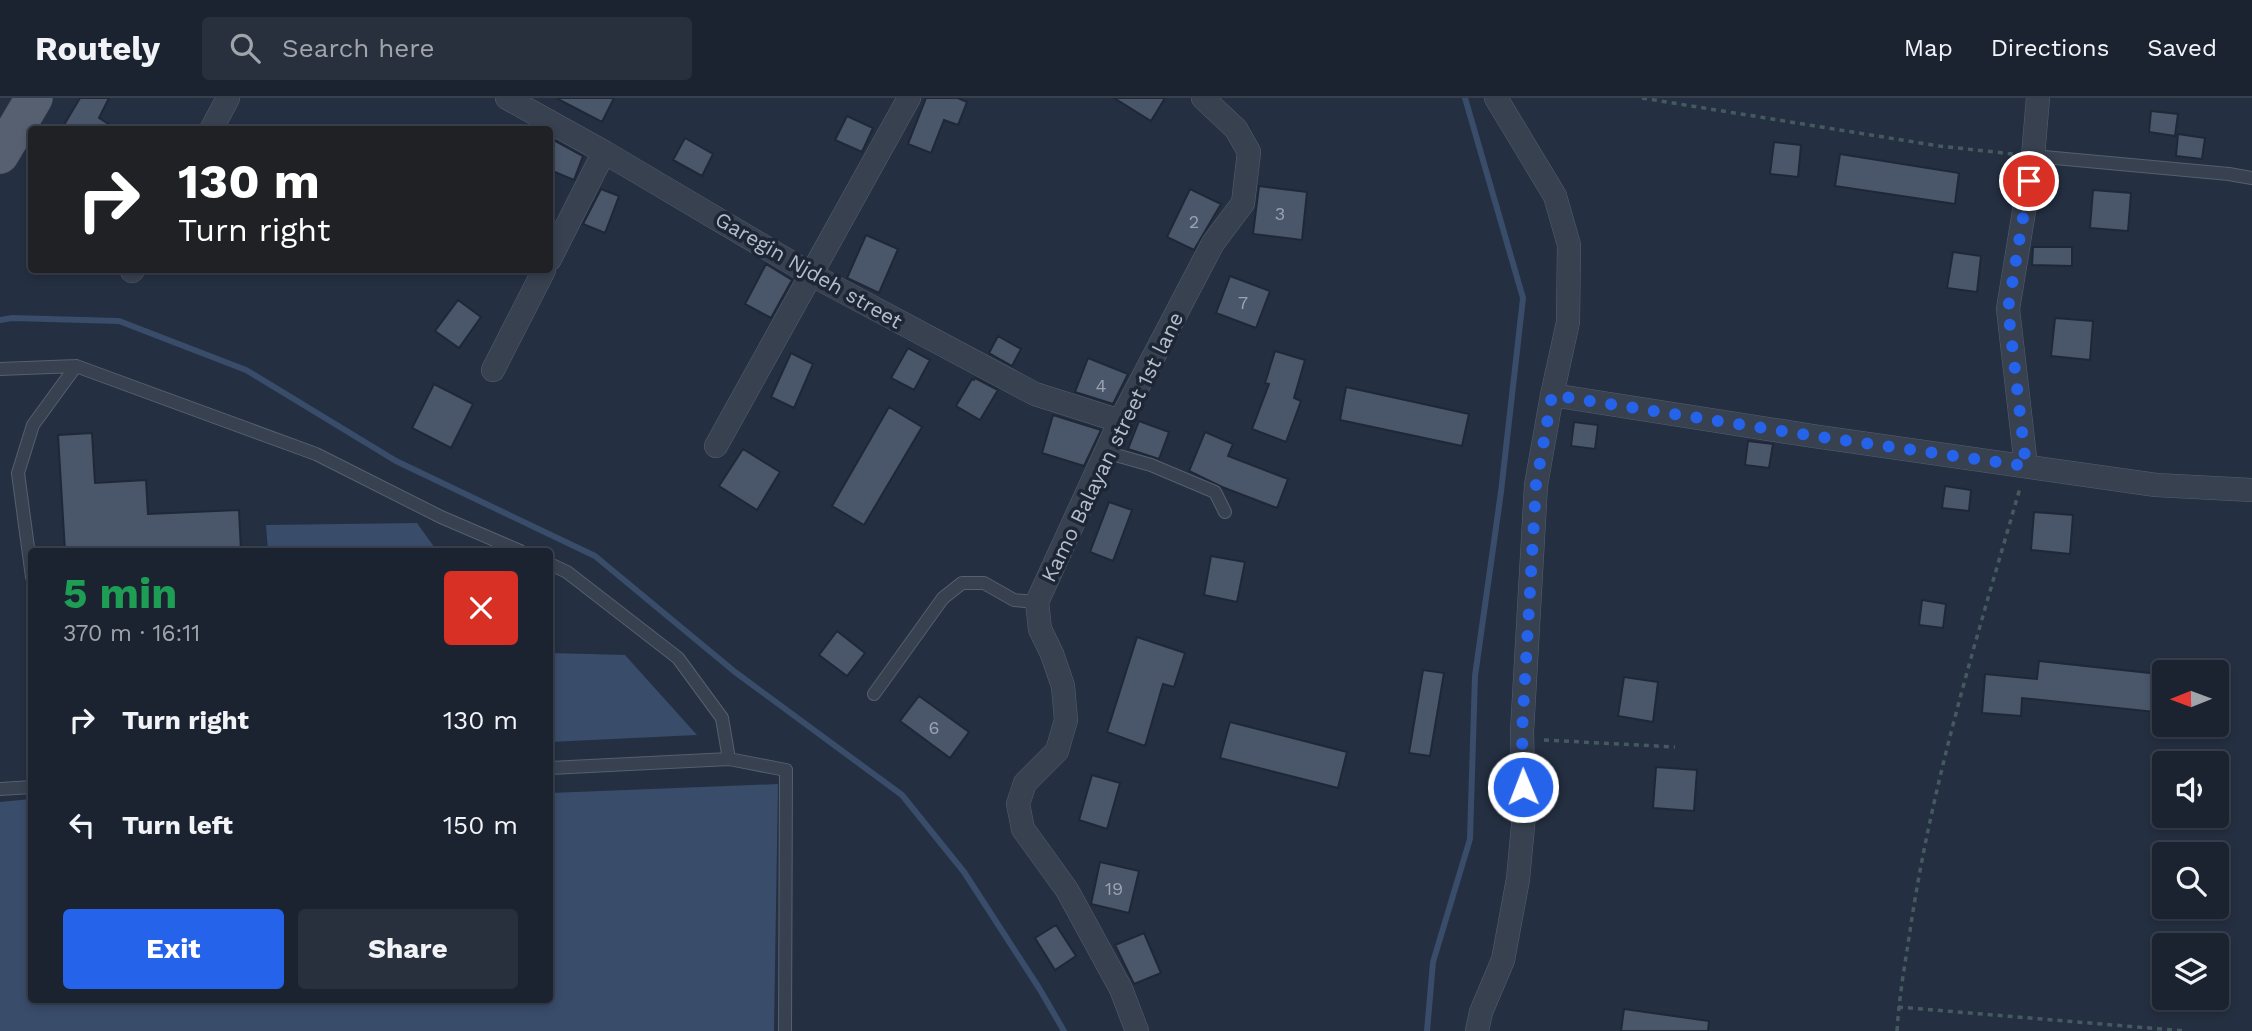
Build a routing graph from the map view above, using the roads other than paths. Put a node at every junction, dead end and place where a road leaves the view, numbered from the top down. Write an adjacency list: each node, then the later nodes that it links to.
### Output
1 (34, 98): 10 (main road)
2 (228, 98): 8 (street)
3 (507, 98): 9 (street, Garegin Njdeh street)
4 (909, 98): 15 (street)
5 (1203, 98): 20 (street, Kamo Balayan street 1st lane)
6 (1496, 98): 19 (street)
7 (2038, 98): 11 (street)
8 (213, 126)
9 (604, 152): 13 (street); 15 (street, Garegin Njdeh street)
10 (0, 155)
11 (2033, 156): 12 (lane); 23 (street)
12 (2252, 178)
13 (553, 253)
14 (542, 273): 18 (street)
15 (812, 275): 20 (street, Garegin Njdeh street); 21 (street)
16 (76, 366): 17 (lane); 26 (lane); 27 (lane)
17 (0, 369)
18 (493, 370)
19 (1552, 395): 23 (street); 35 (street)
20 (1120, 421): 22 (street, Kamo Balayan street 1st lane)
21 (716, 446)
22 (1105, 452): 25 (lane); 29 (street, Kamo Balayan street 1st lane)
23 (2026, 466): 24 (street)
24 (2252, 490)
25 (1225, 512)
26 (28, 548)
27 (513, 548)
28 (553, 565): 31 (lane)
29 (1037, 602): 30 (lane); 37 (street, Kamo Balayan street 1st lane)
30 (874, 694)
31 (729, 759): 32 (lane); 36 (lane)
32 (553, 768)
33 (28, 787): 34 (lane)
34 (0, 789)
35 (1479, 1021): 38 (street)
36 (785, 1031)
37 (1137, 1031)
38 (1497, 1031)

